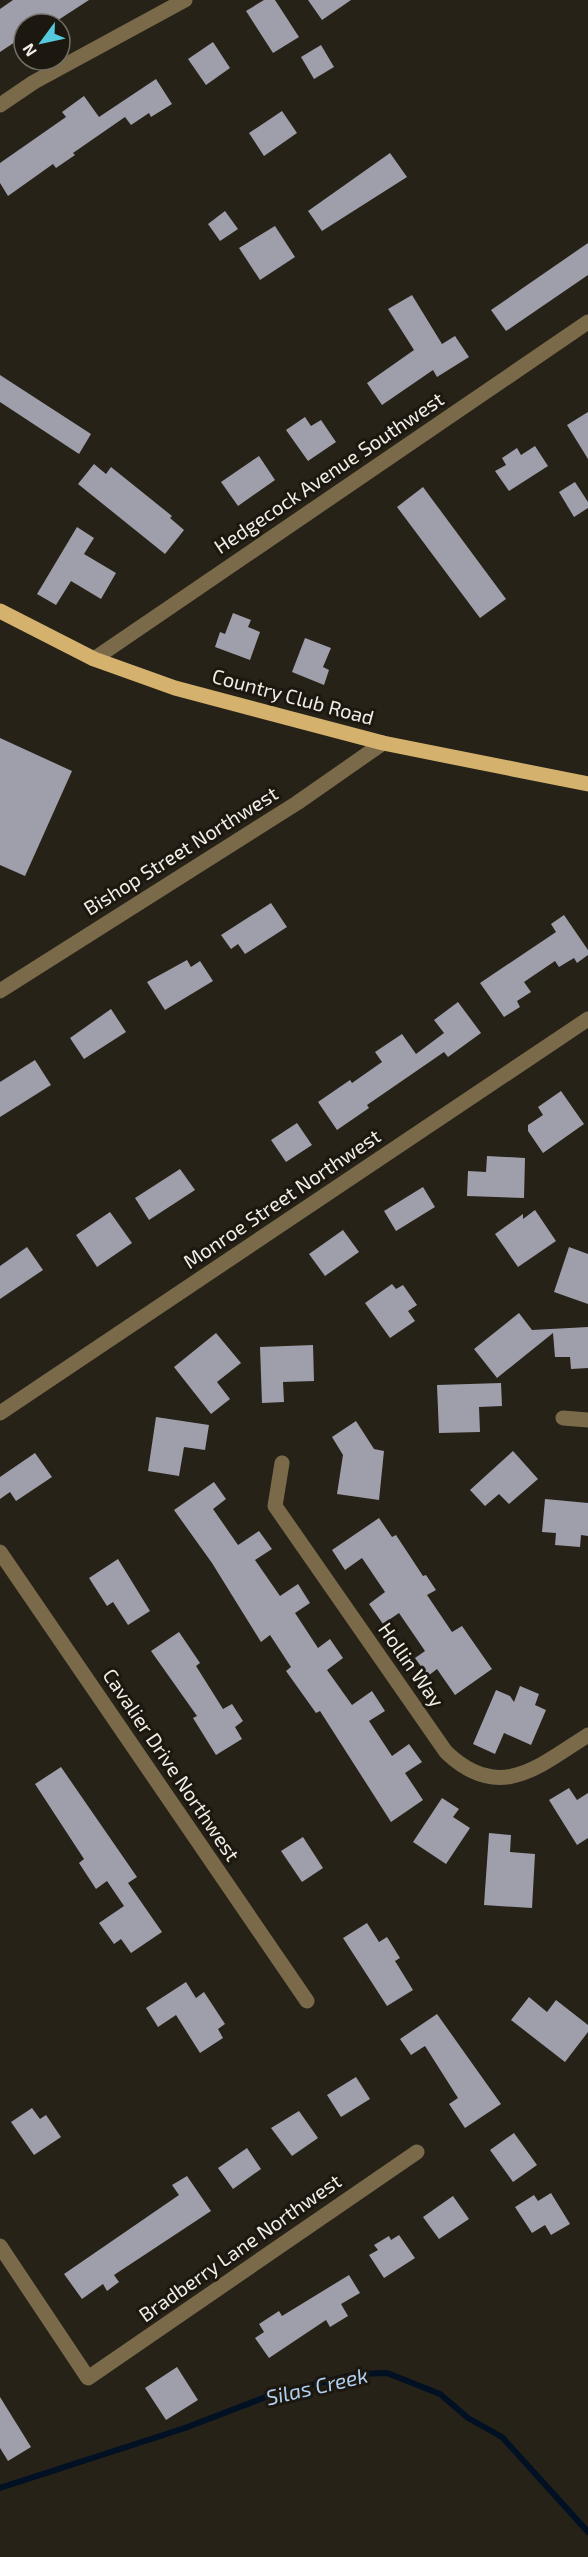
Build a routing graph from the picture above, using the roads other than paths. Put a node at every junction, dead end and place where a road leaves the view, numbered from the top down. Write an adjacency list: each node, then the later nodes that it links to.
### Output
1 (185, 0): 2 (street)
2 (0, 105)
3 (588, 322): 5 (street, Hedgecock Avenue Southwest)
4 (0, 611): 5 (main road, Country Club Road)
5 (94, 659): 6 (main road, Country Club Road)
6 (383, 743): 7 (main road, Country Club Road); 8 (street, Bishop Street Northwest)
7 (588, 784)
8 (0, 991)
9 (588, 1019): 10 (street, Monroe Street Northwest)
10 (0, 1413)
11 (563, 1418): 12 (street)
12 (588, 1420)
13 (282, 1463): 15 (street, Hollin Way)
14 (0, 1552): 16 (street, Cavalier Drive Northwest)
15 (588, 1735)
16 (307, 2001)
17 (417, 2152): 18 (street, Bradberry Lane Northwest)
18 (0, 2246)

